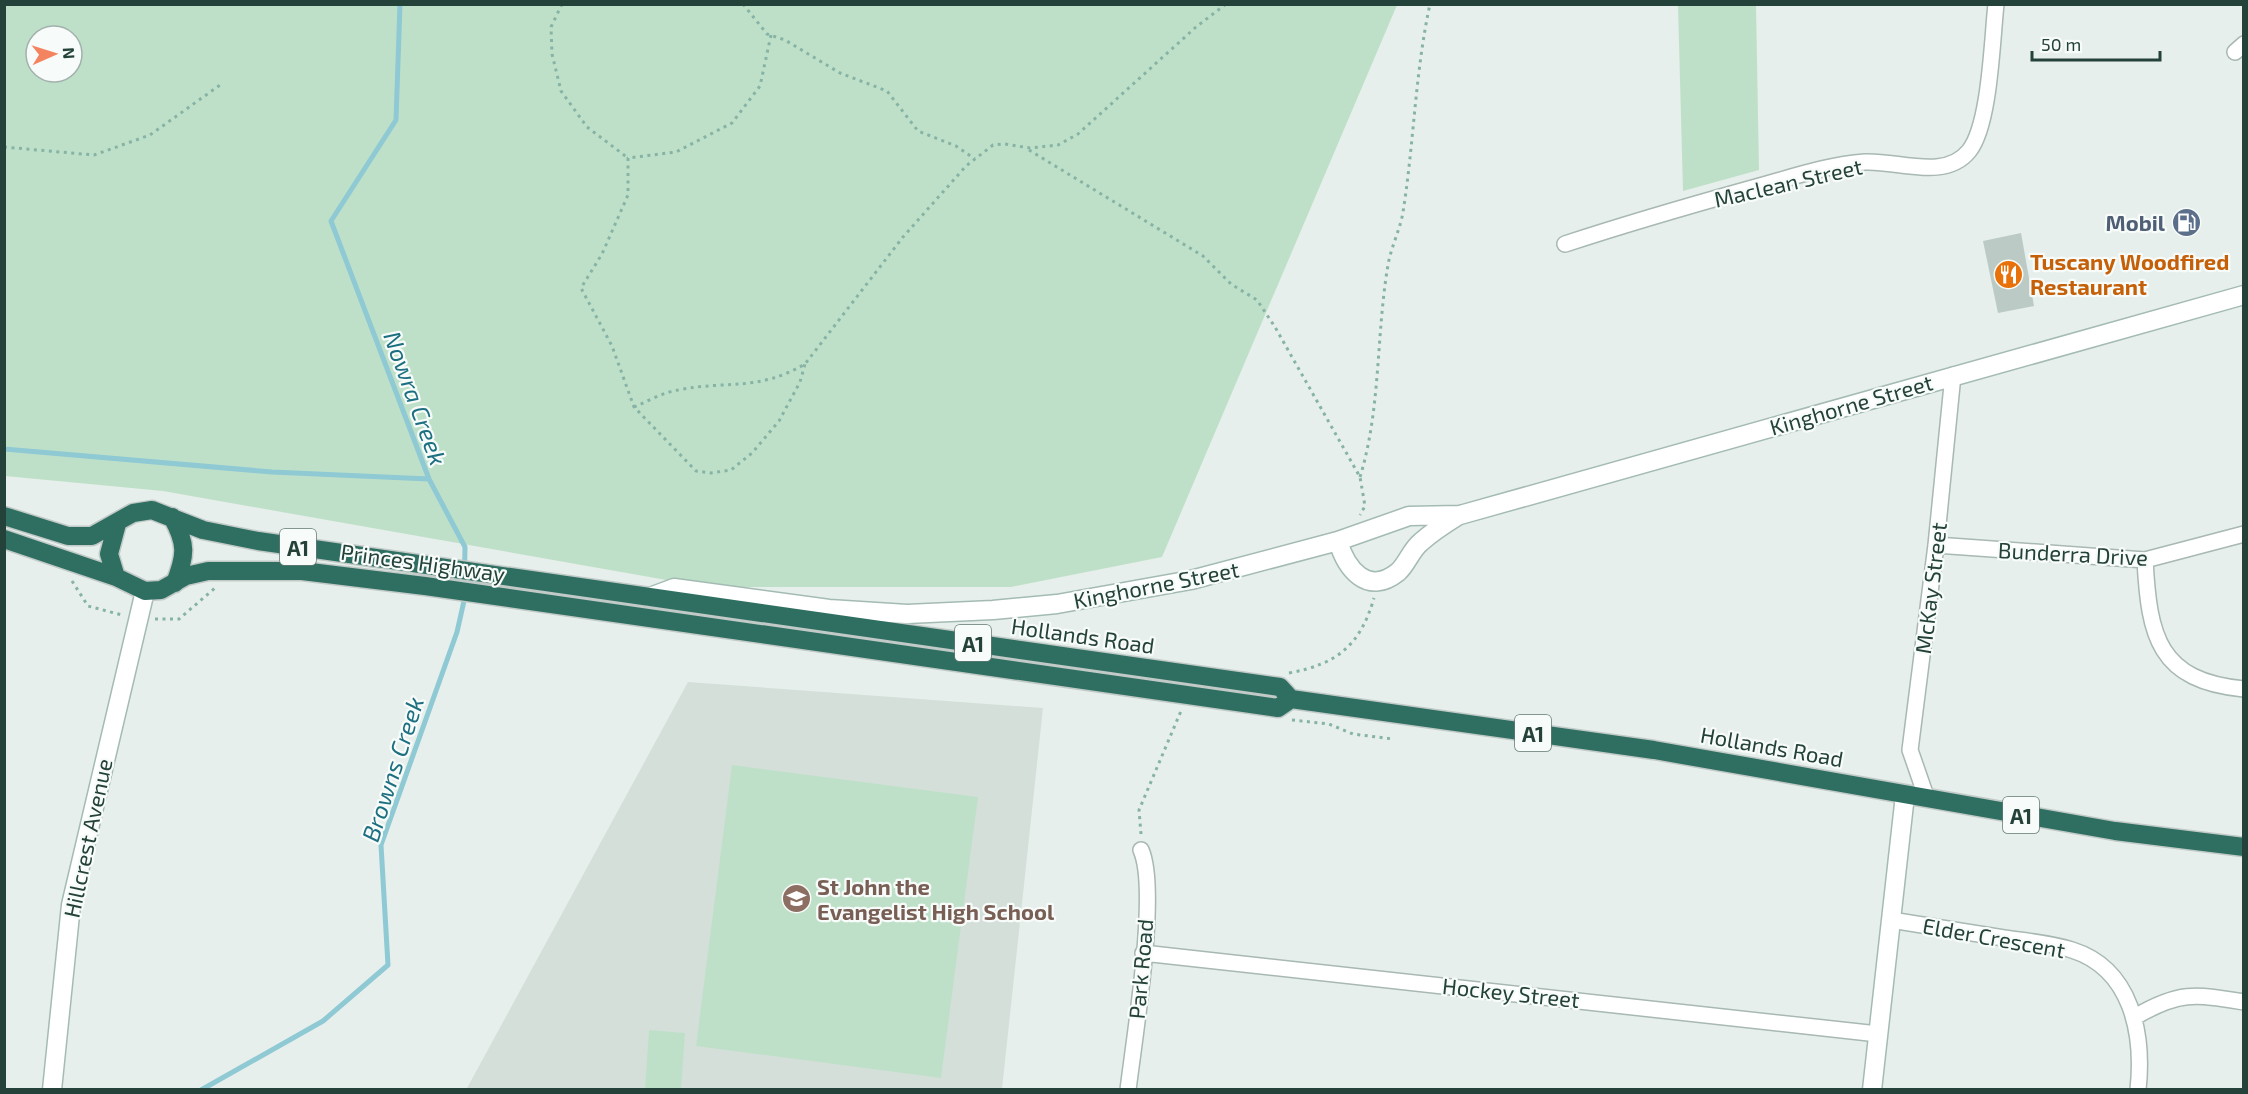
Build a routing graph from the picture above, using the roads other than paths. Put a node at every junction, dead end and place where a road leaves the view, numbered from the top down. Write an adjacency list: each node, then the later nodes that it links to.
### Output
1 (1996, 4): 2 (street, Maclean Street)
2 (1565, 244)
3 (2244, 295): 4 (main road, Kinghorne Street)
4 (1953, 375): 5 (main road, Kinghorne Street); 12 (street, McKay Street)
5 (1460, 515): 11 (main road, Kinghorne Street); 11 (main road, Kinghorne Street)
6 (4, 516): 8 (highway, A1)
7 (172, 517): 8 (highway, A1); 15 (highway); 17 (highway, Princes Highway / A1)
8 (117, 524): 14 (highway)
9 (2244, 534): 13 (street, Bunderra Drive)
10 (4, 539): 14 (highway)
11 (1338, 541): 17 (main road, Kinghorne Street)
12 (1936, 545): 13 (street, Bunderra Drive); 22 (street, McKay Street)
13 (2145, 560): 19 (street)
14 (116, 577): 16 (highway)
15 (175, 583): 16 (highway, A1); 18 (highway, Princes Highway / A1)
16 (145, 591): 30 (main road, Hillcrest Avenue)
17 (650, 597): 20 (highway, Hollands Road / A1)
18 (666, 620): 20 (highway, Hollands Road / A1)
19 (2244, 689)
20 (1291, 699): 21 (highway, Hollands Road / A1)
21 (1905, 795): 22 (highway, Hollands Road / A1); 25 (main road)
22 (1927, 799): 23 (highway, Hollands Road / A1)
23 (2244, 847)
24 (1142, 850): 26 (street, Park Road)
25 (1891, 920): 28 (street, Elder Crescent); 29 (main road)
26 (1143, 953): 29 (street, Hockey Street); 31 (street, Park Road)
27 (2244, 1002): 28 (street)
28 (2135, 1017): 33 (street, Elder Crescent)
29 (1878, 1034): 32 (main road)
30 (52, 1089)
31 (1128, 1089)
32 (1872, 1089)
33 (2138, 1089)

